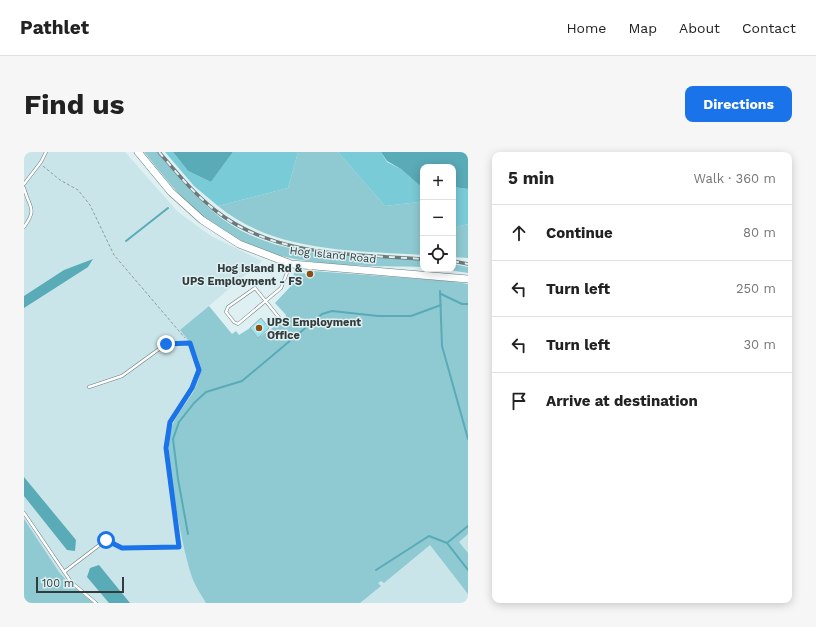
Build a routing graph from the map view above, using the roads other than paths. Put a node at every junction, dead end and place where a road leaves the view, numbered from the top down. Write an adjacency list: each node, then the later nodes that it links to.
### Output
1 (46, 152): 3 (lane)
2 (138, 152): 6 (street, Hog Island Road)
3 (24, 184)
4 (24, 188): 5 (lane)
5 (24, 227)
6 (291, 264): 7 (street, Hog Island Road); 8 (lane)
7 (468, 279)
8 (266, 301): 8 (lane); 9 (lane)
9 (281, 320)
10 (89, 387): 12 (lane)
11 (24, 513): 12 (lane)
12 (64, 572): 13 (lane)
13 (96, 603)

